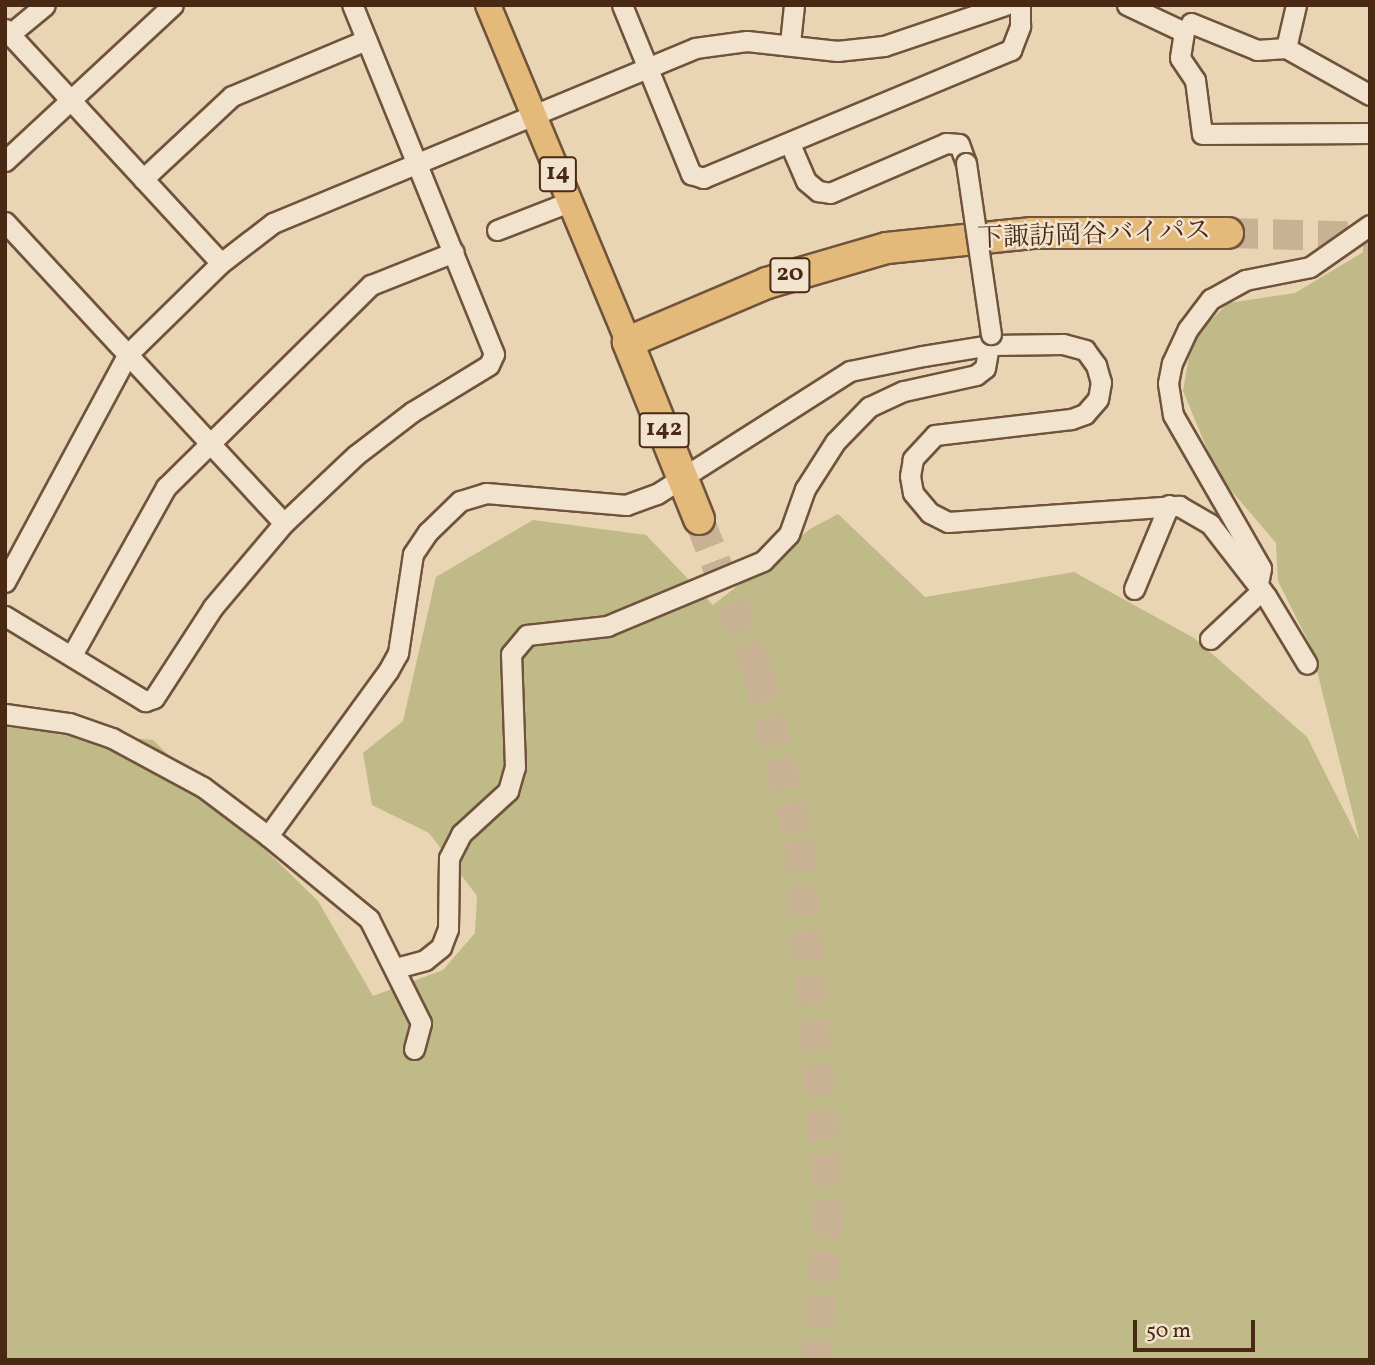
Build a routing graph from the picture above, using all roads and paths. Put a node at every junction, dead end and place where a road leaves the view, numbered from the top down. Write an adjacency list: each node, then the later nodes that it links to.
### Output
1 (45, 5): 13 (street)
2 (173, 5): 19 (street)
3 (352, 5): 14 (street)
4 (488, 5): 20 (main road, 14)
5 (622, 5): 17 (street)
6 (794, 5): 15 (street)
7 (1005, 5): 15 (street)
8 (1020, 5): 22 (street)
9 (1127, 5): 12 (street)
10 (1201, 5): 12 (street)
11 (1296, 5): 16 (street)
12 (1187, 28): 16 (street); 21 (street)
13 (8, 32): 19 (street)
14 (366, 40): 24 (street); 25 (street)
15 (790, 43): 17 (street)
16 (1286, 48): 18 (street)
17 (648, 66): 20 (street); 22 (street)
18 (1370, 95)
19 (70, 100): 23 (street); 25 (street)
20 (533, 114): 24 (street); 26 (main road, 14)
21 (1370, 133)
22 (790, 144): 33 (street, bridge)
23 (5, 161)
24 (417, 161): 31 (street); 32 (street)
25 (143, 179): 32 (street)
26 (569, 202): 29 (street); 34 (main road, 14)
27 (5, 222): 35 (street)
28 (1370, 225): 42 (street)
29 (497, 230)
30 (1228, 233): 34 (highway, 下諏訪岡谷バイパス / 20)
31 (454, 252): 36 (street); 40 (street)
32 (221, 263): 35 (street)
33 (991, 339): 37 (street); 38 (street); 50 (street)
34 (630, 346): 37 (highway, 142)
35 (128, 354): 36 (street); 41 (street)
36 (209, 443): 40 (street); 46 (street)
37 (682, 475): 39 (highway, 142); 49 (street)
38 (1169, 505): 42 (street); 43 (street)
39 (699, 519)
40 (284, 523): 46 (street)
41 (5, 582)
42 (1260, 587): 45 (street); 47 (street)
43 (1134, 589)
44 (5, 616): 46 (street)
45 (1210, 639)
46 (72, 655)
47 (1307, 664)
48 (5, 714): 49 (street)
49 (268, 836): 50 (street)
50 (396, 968): 51 (street)
51 (414, 1049)

